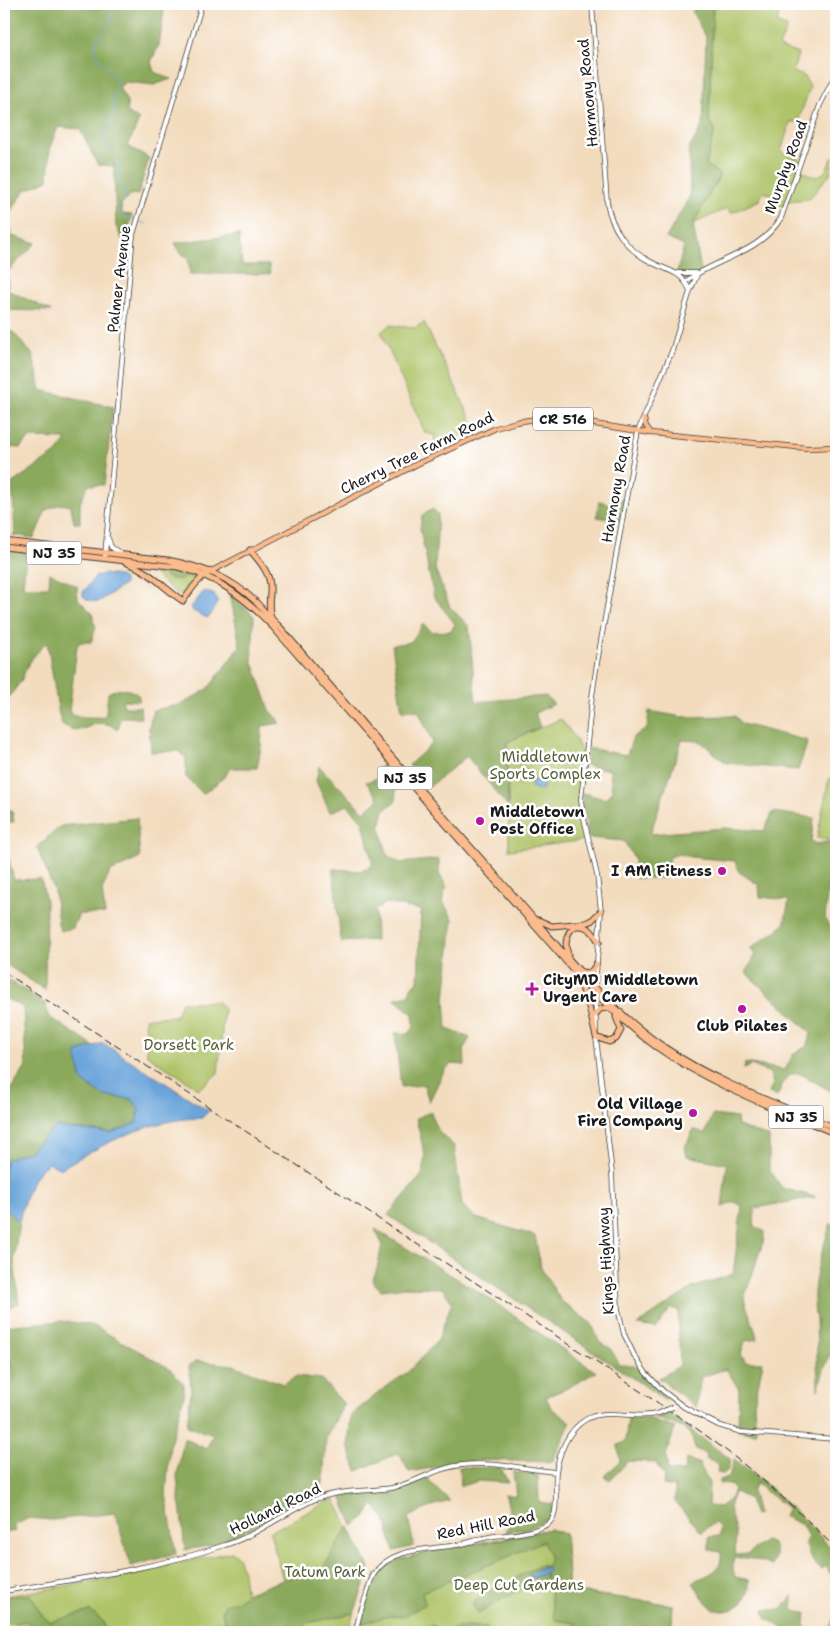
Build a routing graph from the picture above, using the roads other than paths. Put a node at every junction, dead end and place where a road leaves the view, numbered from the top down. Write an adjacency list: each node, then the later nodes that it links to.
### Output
1 (202, 4): 12 (street, Palmer Avenue)
2 (592, 4): 5 (street, Harmony Road)
3 (836, 74): 4 (street, Murphy Road)
4 (698, 273): 5 (street); 6 (street, Murphy Road); 7 (street)
5 (678, 274): 6 (street, Harmony Road)
6 (686, 281): 7 (street, Harmony Road)
7 (690, 291): 8 (street, Harmony Road)
8 (644, 419): 9 (street, Harmony Road); 10 (main road)
9 (638, 431): 10 (main road, Cherry Tree Farm Road / CR 516); 15 (main road, Cherry Tree Farm Road / CR 516); 22 (street, Harmony Road)
10 (652, 433): 11 (main road, Cherry Tree Farm Road / CR 516)
11 (836, 447)
12 (107, 536): 16 (street, Palmer Avenue); 17 (street)
13 (4, 541): 16 (highway, NJ 35)
14 (4, 547): 16 (highway, NJ 35)
15 (250, 550): 19 (main road, Cherry Tree Farm Road / CR 516); 21 (highway)
16 (105, 555): 17 (highway, NJ 35); 18 (highway, NJ 35)
17 (122, 555): 19 (highway, NJ 35)
18 (117, 560): 20 (highway, NJ 35); 20 (highway, CR 516)
19 (210, 571): 20 (main road, Cherry Tree Farm Road / CR 516); 21 (highway, NJ 35)
20 (204, 575): 27 (highway, NJ 35)
21 (272, 620): 23 (highway, NJ 35)
22 (601, 911): 23 (highway); 24 (street, Harmony Road)
23 (532, 916): 25 (highway, NJ 35)
24 (599, 942): 25 (highway); 26 (street, Harmony Road)
25 (570, 960): 27 (highway, NJ 35)
26 (596, 964): 27 (highway); 28 (street, Harmony Road)
27 (579, 973): 28 (highway, NJ 35); 32 (highway)
28 (595, 990): 29 (highway, NJ 35); 31 (street, Kings Highway); 33 (highway, NJ 35)
29 (609, 1008): 30 (highway, NJ 35); 31 (highway)
30 (615, 1013): 32 (highway); 34 (highway, NJ 35)
31 (595, 1015): 32 (street, Kings Highway)
32 (596, 1037): 35 (street, Kings Highway)
33 (836, 1128)
34 (836, 1134)
35 (679, 1403): 36 (street, Kings Highway); 37 (street, Red Hill Road, bridge)
36 (836, 1439)
37 (556, 1472): 38 (street, Holland Road); 39 (street, Red Hill Road)
38 (4, 1591)
39 (356, 1632)

